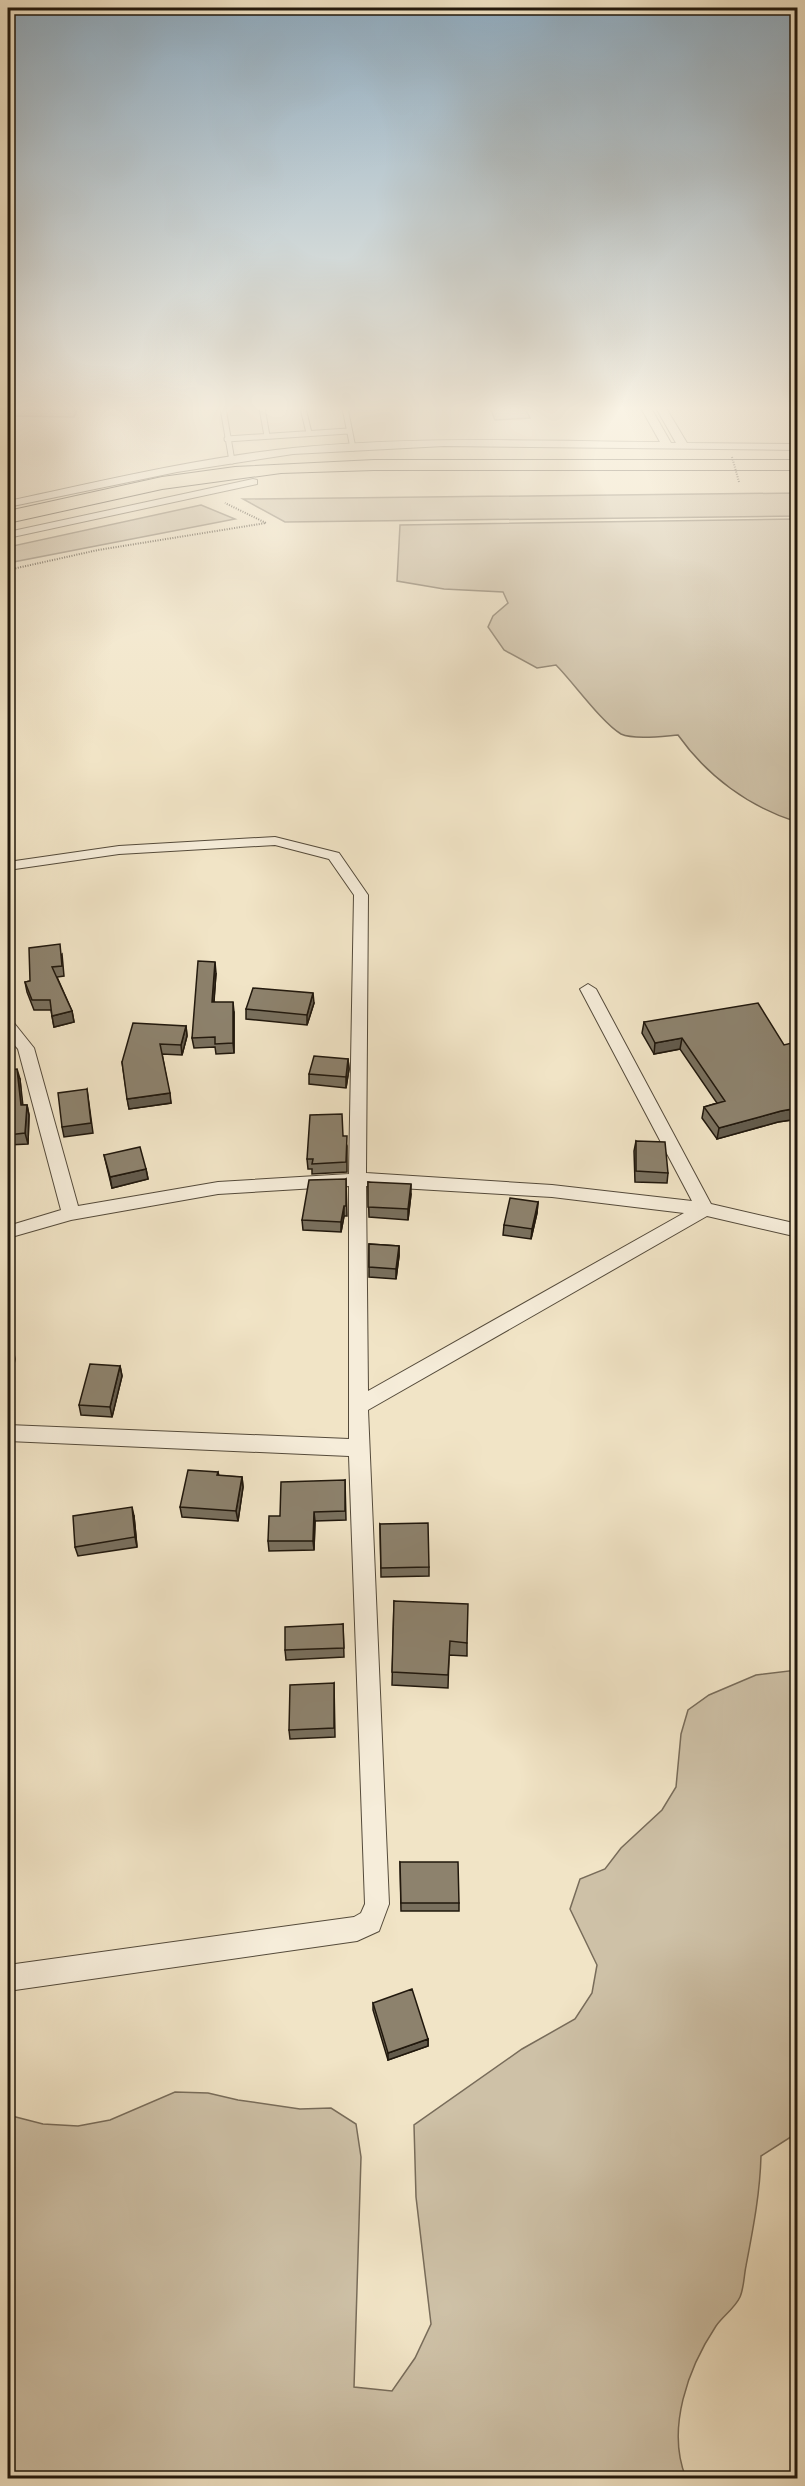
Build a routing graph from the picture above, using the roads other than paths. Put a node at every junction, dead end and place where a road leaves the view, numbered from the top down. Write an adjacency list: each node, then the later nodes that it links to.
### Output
1 (26, 524): 3 (highway)
2 (58, 524): 4 (street)
3 (8, 528)
4 (8, 535)
5 (8, 866): 8 (street)
6 (588, 989): 9 (street)
7 (8, 1028): 10 (street)
8 (359, 1179): 9 (street); 10 (street); 13 (street)
9 (705, 1209): 12 (street); 13 (street)
10 (71, 1214): 11 (street)
11 (8, 1232)
12 (798, 1232)
13 (359, 1406): 15 (street)
14 (8, 1433): 15 (street)
15 (359, 1448): 16 (street)
16 (8, 1978)

